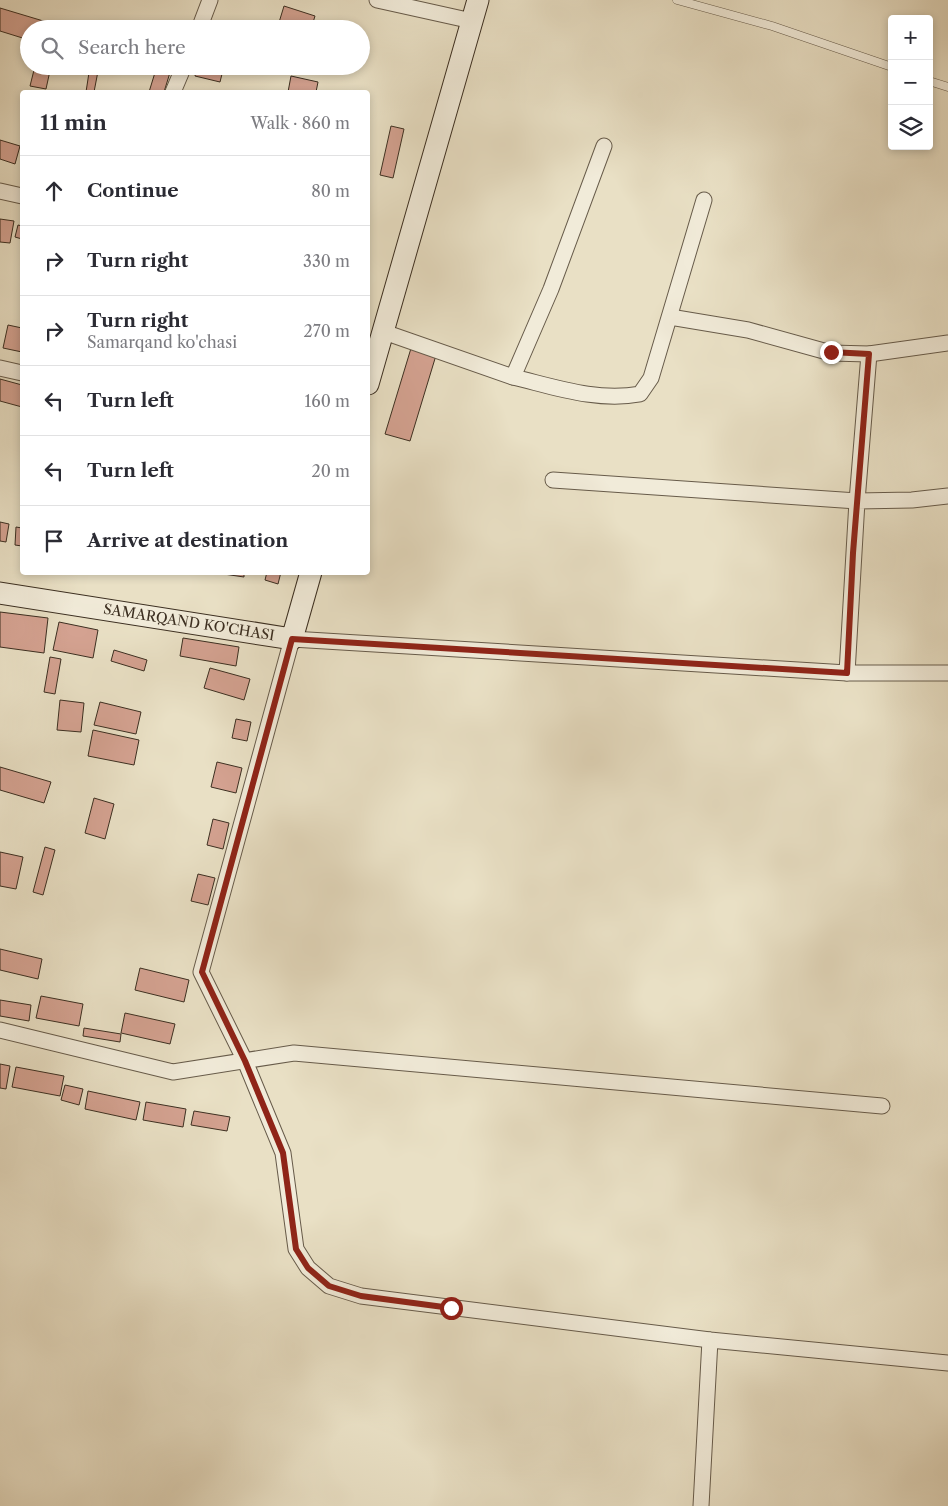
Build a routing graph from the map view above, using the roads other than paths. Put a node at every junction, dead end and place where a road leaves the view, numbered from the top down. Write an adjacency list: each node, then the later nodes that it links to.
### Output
1 (210, 0): 5 (street)
2 (377, 0): 6 (street)
3 (478, 0): 6 (street)
4 (677, 0): 7 (lane)
5 (202, 20)
6 (472, 21): 17 (street)
7 (888, 66)
8 (180, 75): 11 (street)
9 (933, 82): 10 (lane)
10 (948, 88)
11 (174, 90)
12 (604, 146): 22 (street)
13 (0, 191): 14 (street)
14 (20, 196)
15 (704, 200): 16 (street)
16 (670, 317): 19 (street); 22 (street)
17 (384, 332): 22 (street); 23 (street)
18 (948, 343): 19 (street)
19 (869, 354): 26 (street)
20 (0, 368): 21 (street)
21 (20, 373)
22 (513, 377)
23 (370, 378)
24 (553, 480): 26 (street)
25 (948, 496): 26 (street)
26 (857, 501): 30 (street)
27 (310, 575): 29 (street)
28 (0, 593): 29 (street, SAMARQAND KO'CHASI)
29 (292, 639): 30 (street, SAMARQAND KO'CHASI); 33 (street)
30 (847, 673): 31 (street, SAMARQAND KO'CHASI)
31 (948, 673)
32 (0, 1030): 33 (street)
33 (245, 1061): 34 (street); 35 (street)
34 (882, 1106)
35 (710, 1340): 36 (street); 37 (street)
36 (948, 1363)
37 (700, 1506)

